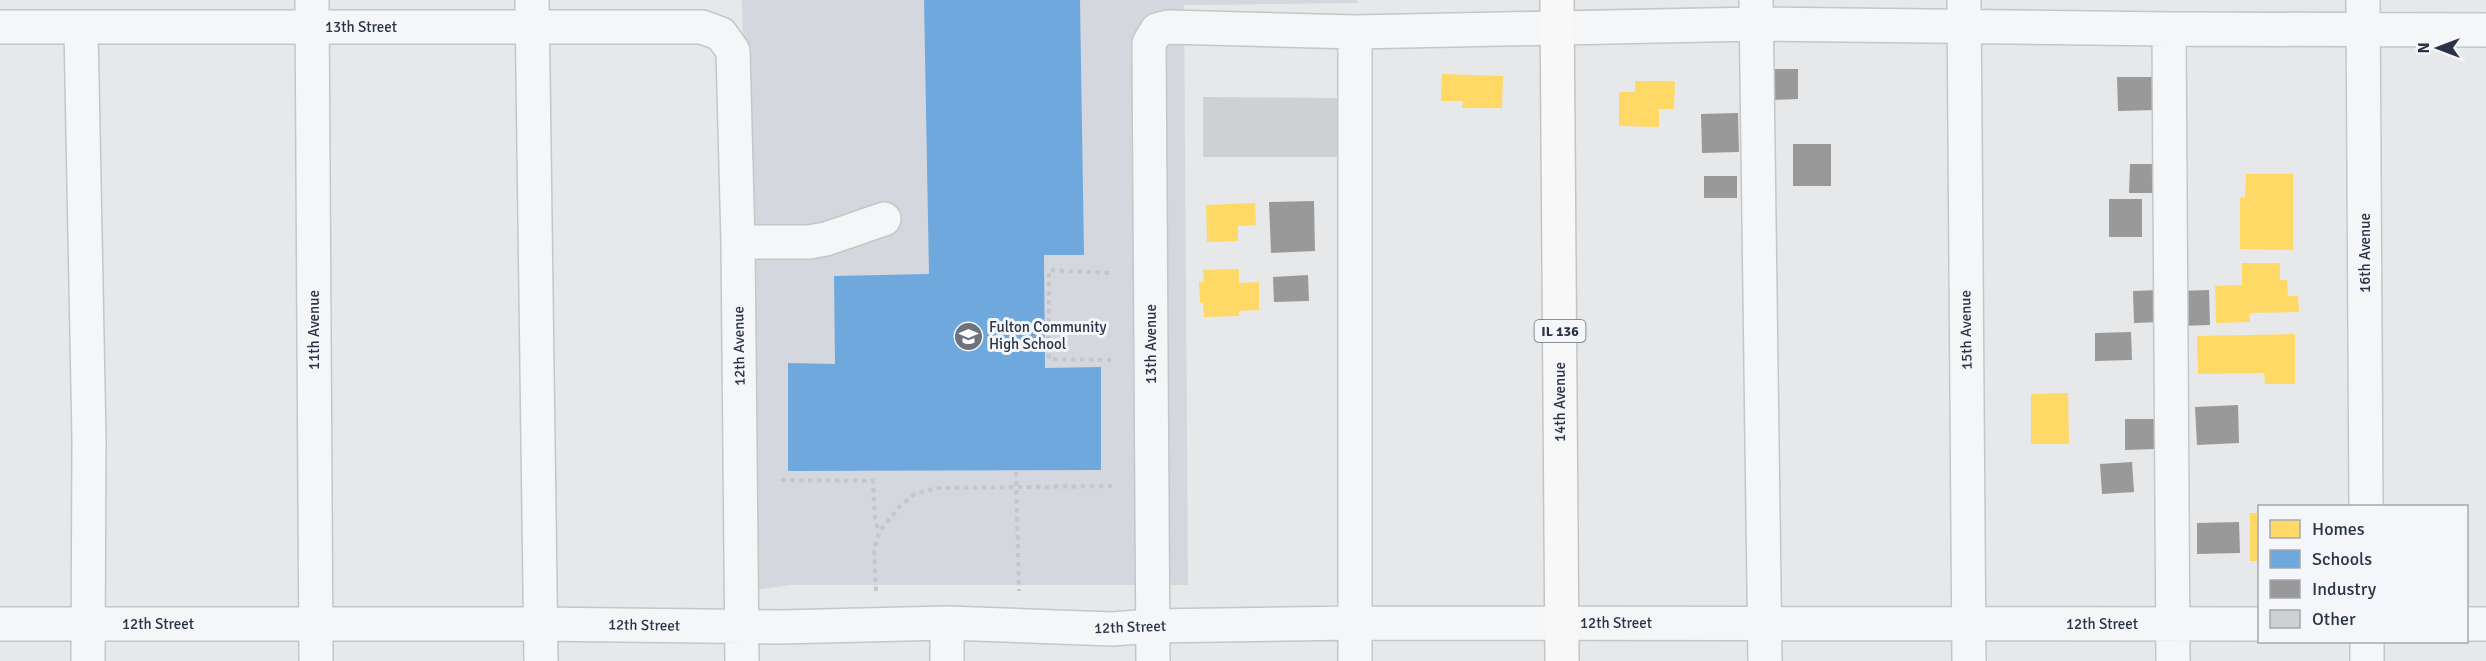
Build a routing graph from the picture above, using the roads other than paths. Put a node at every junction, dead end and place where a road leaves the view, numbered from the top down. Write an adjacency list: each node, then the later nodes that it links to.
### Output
1 (1756, 12): 3 (street); 6 (street); 19 (street)
2 (312, 13): 4 (street, 13th Street); 8 (street, 13th Street); 23 (street, 11th Avenue)
3 (1964, 13): 9 (street); 25 (street, 15th Avenue)
4 (532, 14): 12 (street, 13th Street); 24 (street)
5 (2363, 14): 9 (street); 10 (street); 15 (street, 16th Avenue)
6 (1557, 15): 11 (street); 18 (main road, 14th Avenue / IL 136)
7 (0, 27): 8 (street, 13th Street)
8 (81, 28): 22 (street)
9 (2169, 29): 20 (street)
10 (2486, 30)
11 (1355, 32): 17 (street); 30 (street, 13th Avenue)
12 (721, 34): 14 (street, 12th Avenue)
13 (884, 219): 14 (street)
14 (738, 242): 29 (street, 12th Avenue)
15 (2366, 505)
16 (947, 623): 29 (street, 12th Street); 30 (street, 12th Street); 36 (street)
17 (1355, 623): 18 (street, 12th Street); 30 (street, 12th Street); 38 (street)
18 (1562, 623): 19 (street, 12th Street); 39 (main road, 14th Avenue / IL 136)
19 (1764, 623): 25 (street, 12th Street); 40 (street)
20 (2173, 623): 25 (street, 12th Street); 26 (street, 12th Street); 42 (street)
21 (0, 624): 22 (street, 12th Street)
22 (88, 624): 23 (street, 12th Street); 32 (street)
23 (315, 624): 24 (street, 12th Street); 33 (street, 11th Avenue)
24 (539, 624): 29 (street, 12th Street); 34 (street)
25 (1969, 624): 41 (street, 15th Avenue)
26 (2258, 624)
27 (2468, 624): 28 (street)
28 (2486, 624)
29 (742, 626): 35 (street, 12th Avenue)
30 (1152, 626): 37 (street, 13th Avenue)
31 (2367, 643): 43 (street)
32 (88, 661)
33 (316, 661)
34 (541, 661)
35 (742, 661)
36 (948, 661)
37 (1153, 661)
38 (1355, 661)
39 (1562, 661)
40 (1765, 661)
41 (1969, 661)
42 (2173, 661)
43 (2367, 661)

